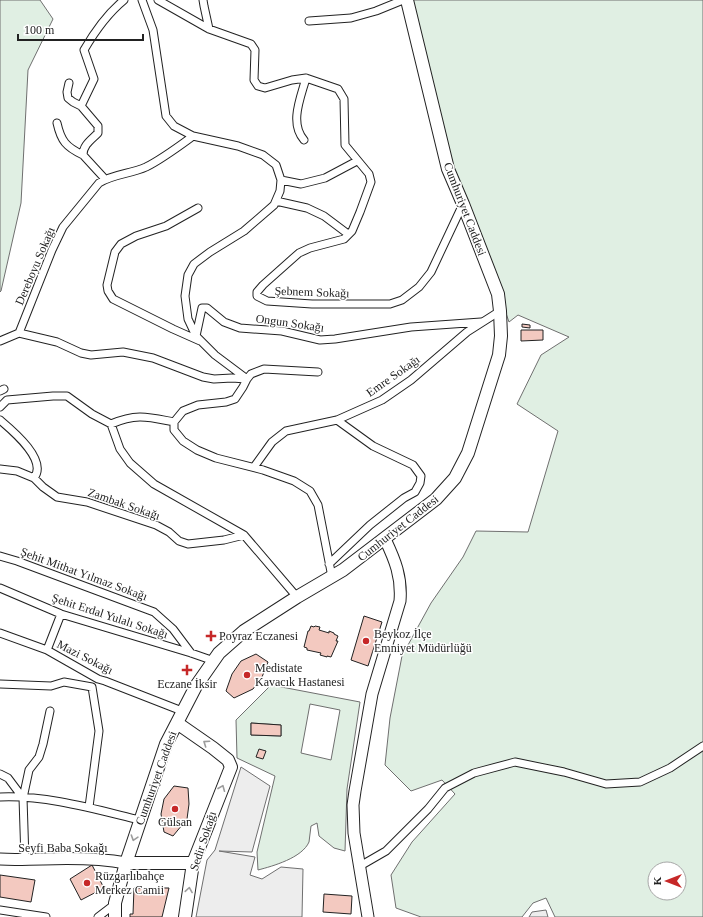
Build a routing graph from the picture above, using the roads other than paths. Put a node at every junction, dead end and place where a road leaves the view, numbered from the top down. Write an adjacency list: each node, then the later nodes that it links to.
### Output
1 (124, 0): 11 (street)
2 (142, 0): 13 (street)
3 (158, 0): 8 (street)
4 (203, 0): 8 (street)
5 (403, 0): 7 (street)
6 (406, 0): 20 (main road, Cumhuriyet Caddesi)
7 (309, 21)
8 (209, 29): 9 (street)
9 (306, 78): 14 (street); 16 (street)
10 (69, 83): 11 (street)
11 (80, 106): 15 (street)
12 (57, 122): 15 (street)
13 (193, 136): 17 (street, Dereboyu Sokağı); 18 (street)
14 (304, 140)
15 (83, 155): 17 (street)
16 (357, 161): 18 (street); 22 (street)
17 (106, 179): 25 (street, Dereboyu Sokağı)
18 (281, 180): 19 (street)
19 (276, 201): 22 (street); 26 (street)
20 (464, 204): 22 (street, Şebnem Sokağı); 23 (main road, Cumhuriyet Caddesi)
21 (198, 208): 26 (street)
22 (348, 234)
23 (500, 311): 24 (street, Emre Sokağı); 39 (main road, Cumhuriyet Caddesi)
24 (481, 322): 26 (street, Ongun Sokağı); 32 (street, Emre Sokağı)
25 (19, 333): 27 (street); 29 (street)
26 (199, 339): 29 (street)
27 (0, 342)
28 (318, 372): 29 (street)
29 (247, 379): 33 (street)
30 (0, 407): 34 (street)
31 (0, 420): 37 (street)
32 (337, 420): 35 (street, Emre Sokağı); 41 (street)
33 (174, 422): 34 (street); 35 (street)
34 (111, 424): 38 (street)
35 (254, 467): 41 (street)
36 (0, 469): 37 (street, Zambak Sokağı)
37 (34, 478): 38 (street, Zambak Sokağı)
38 (244, 535): 44 (street)
39 (385, 539): 42 (main road, Cumhuriyet Caddesi); 66 (street)
40 (0, 556): 48 (street, Şehit Mithat Yılmaz Sokağı)
41 (329, 564): 42 (street)
42 (332, 577): 44 (main road, Cumhuriyet Caddesi)
43 (0, 588): 45 (street, Şehit Erdal Yulalı Sokağı)
44 (297, 597): 49 (main road, Cumhuriyet Caddesi)
45 (61, 614): 47 (street); 48 (street, Şehit Erdal Yulalı Sokağı)
46 (0, 633): 47 (street, Mazi Sokağı)
47 (47, 650): 50 (street, Mazi Sokağı)
48 (191, 653): 49 (street, Şehit Erdal Yulalı Sokağı)
49 (214, 661): 54 (main road, Cumhuriyet Caddesi)
50 (98, 679): 52 (street); 54 (street, Mazi Sokağı)
51 (0, 684): 52 (street)
52 (92, 687): 60 (street)
53 (50, 710): 59 (street)
54 (182, 711): 55 (main road, Cumhuriyet Caddesi)
55 (177, 723): 61 (main road, Cumhuriyet Caddesi); 65 (main road, Sedir Sokağı, one-way to 55)
56 (703, 746): 66 (street)
57 (0, 774): 59 (street)
58 (0, 797): 59 (street)
59 (23, 798): 60 (street); 63 (street)
60 (89, 808): 61 (street)
61 (140, 820): 64 (main road, Cumhuriyet Caddesi, one-way to 64)
62 (0, 859): 63 (street, Seyfi Baba Sokağı)
63 (24, 860): 64 (street, Seyfi Baba Sokağı)
64 (126, 863): 65 (main road); 67 (main road, Cumhuriyet Caddesi)
65 (193, 863): 72 (main road, Sedir Sokağı, one-way to 65)
66 (360, 866): 73 (street)
67 (115, 904): 70 (street); 71 (main road, Cumhuriyet Caddesi)
68 (0, 910): 69 (street)
69 (46, 917)
70 (98, 917)
71 (115, 917)
72 (185, 917)
73 (368, 917)

